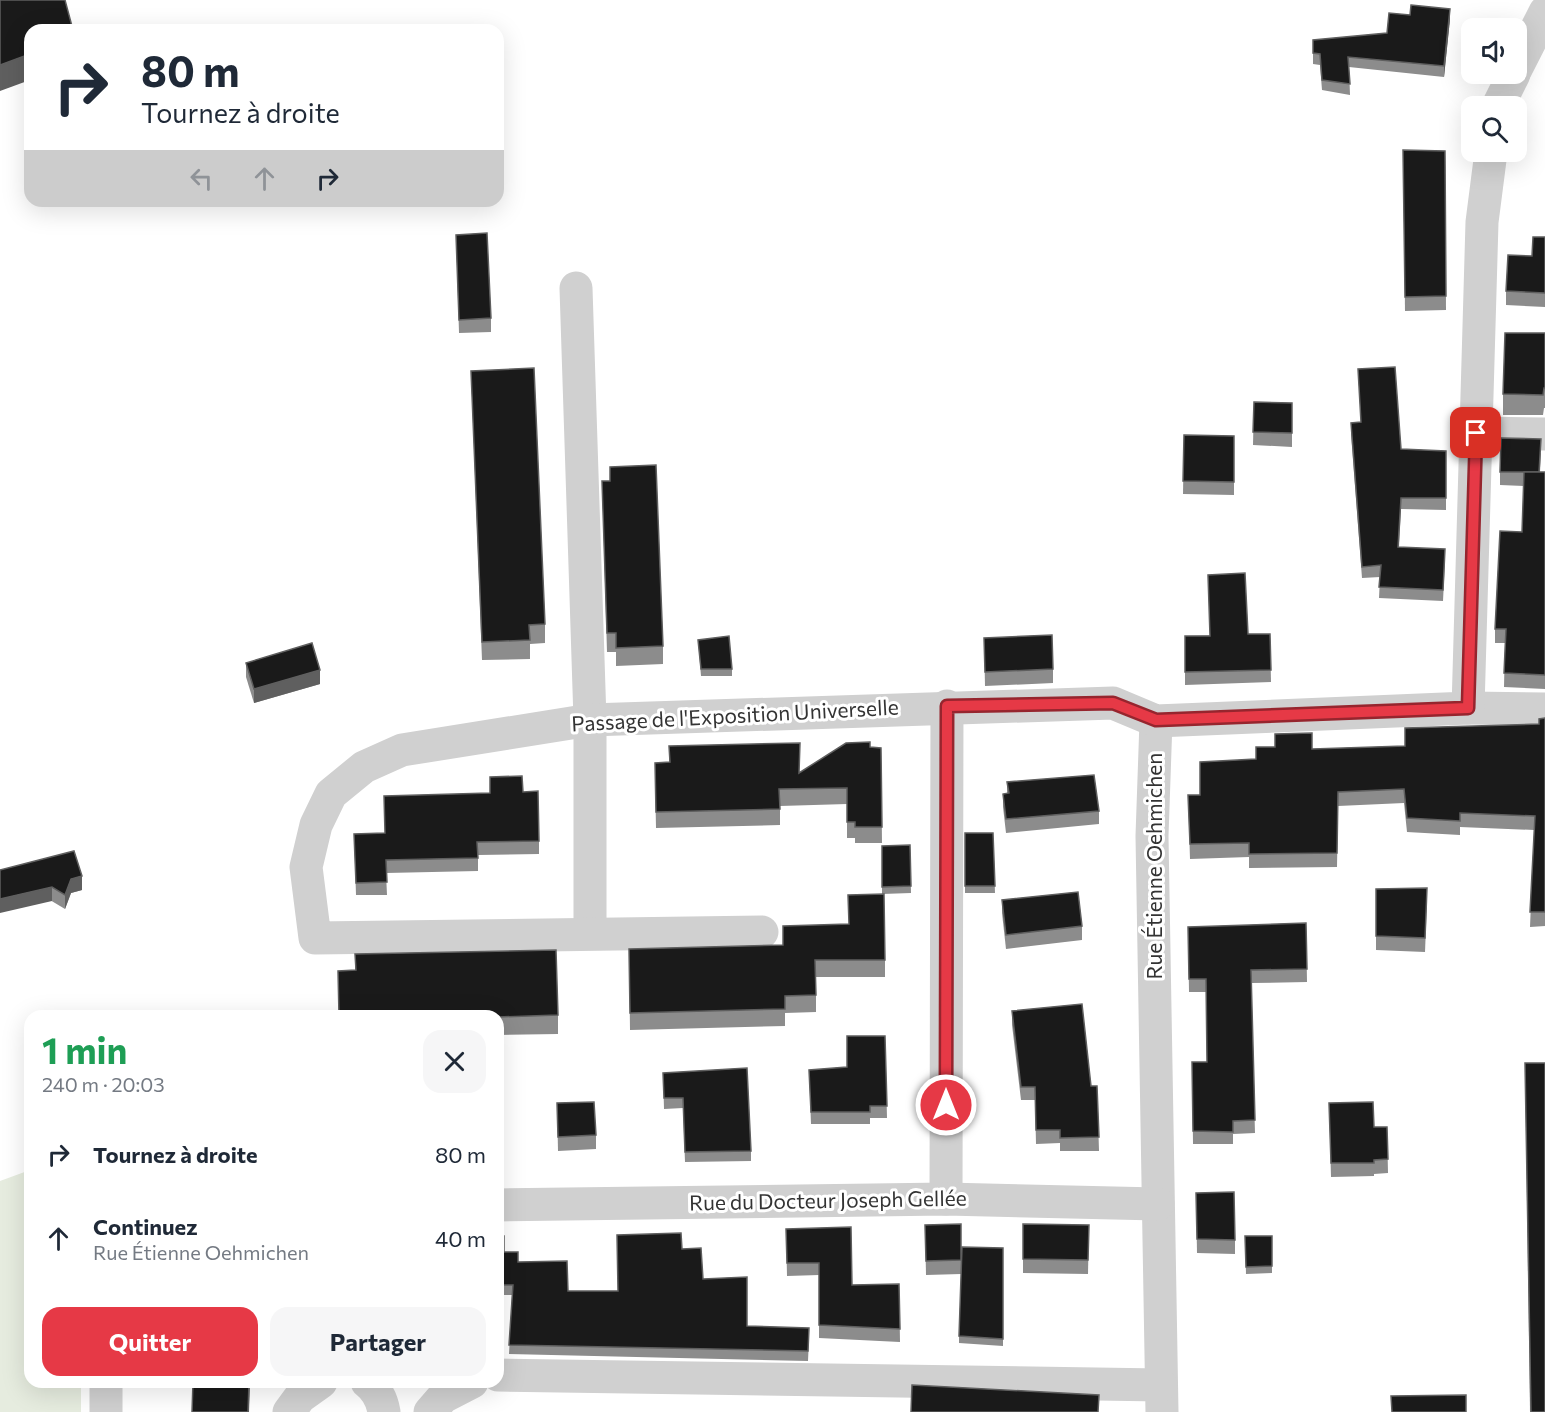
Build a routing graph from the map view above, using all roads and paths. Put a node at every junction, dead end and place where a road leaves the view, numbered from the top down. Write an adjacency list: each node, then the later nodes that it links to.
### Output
1 (1545, 12): 2 (street)
2 (1527, 47)
3 (1490, 162): 5 (street)
4 (576, 288): 10 (street)
5 (1476, 433): 6 (street); 8 (street)
6 (1545, 434)
7 (947, 706): 10 (street, Passage de l'Exposition Universelle); 11 (street, Passage de l'Exposition Universelle); 14 (street)
8 (1468, 708): 9 (street); 11 (street)
9 (1545, 709)
10 (590, 720): 13 (street); 13 (street, Passage de l'Exposition Universelle)
11 (1156, 720): 15 (street, Rue Étienne Oehmichen)
12 (762, 932): 13 (street)
13 (590, 933)
14 (946, 1198): 15 (street, Rue du Docteur Joseph Gellée); 16 (street, Rue du Docteur Joseph Gellée)
15 (1158, 1204): 22 (street, Rue Étienne Oehmichen)
16 (504, 1205)
17 (504, 1375): 22 (street)
18 (106, 1388): 23 (street)
19 (313, 1388): 24 (street)
20 (374, 1388): 25 (street)
21 (460, 1388): 26 (street)
22 (1162, 1399)
23 (106, 1412)
24 (290, 1412)
25 (384, 1412)
26 (430, 1412)

